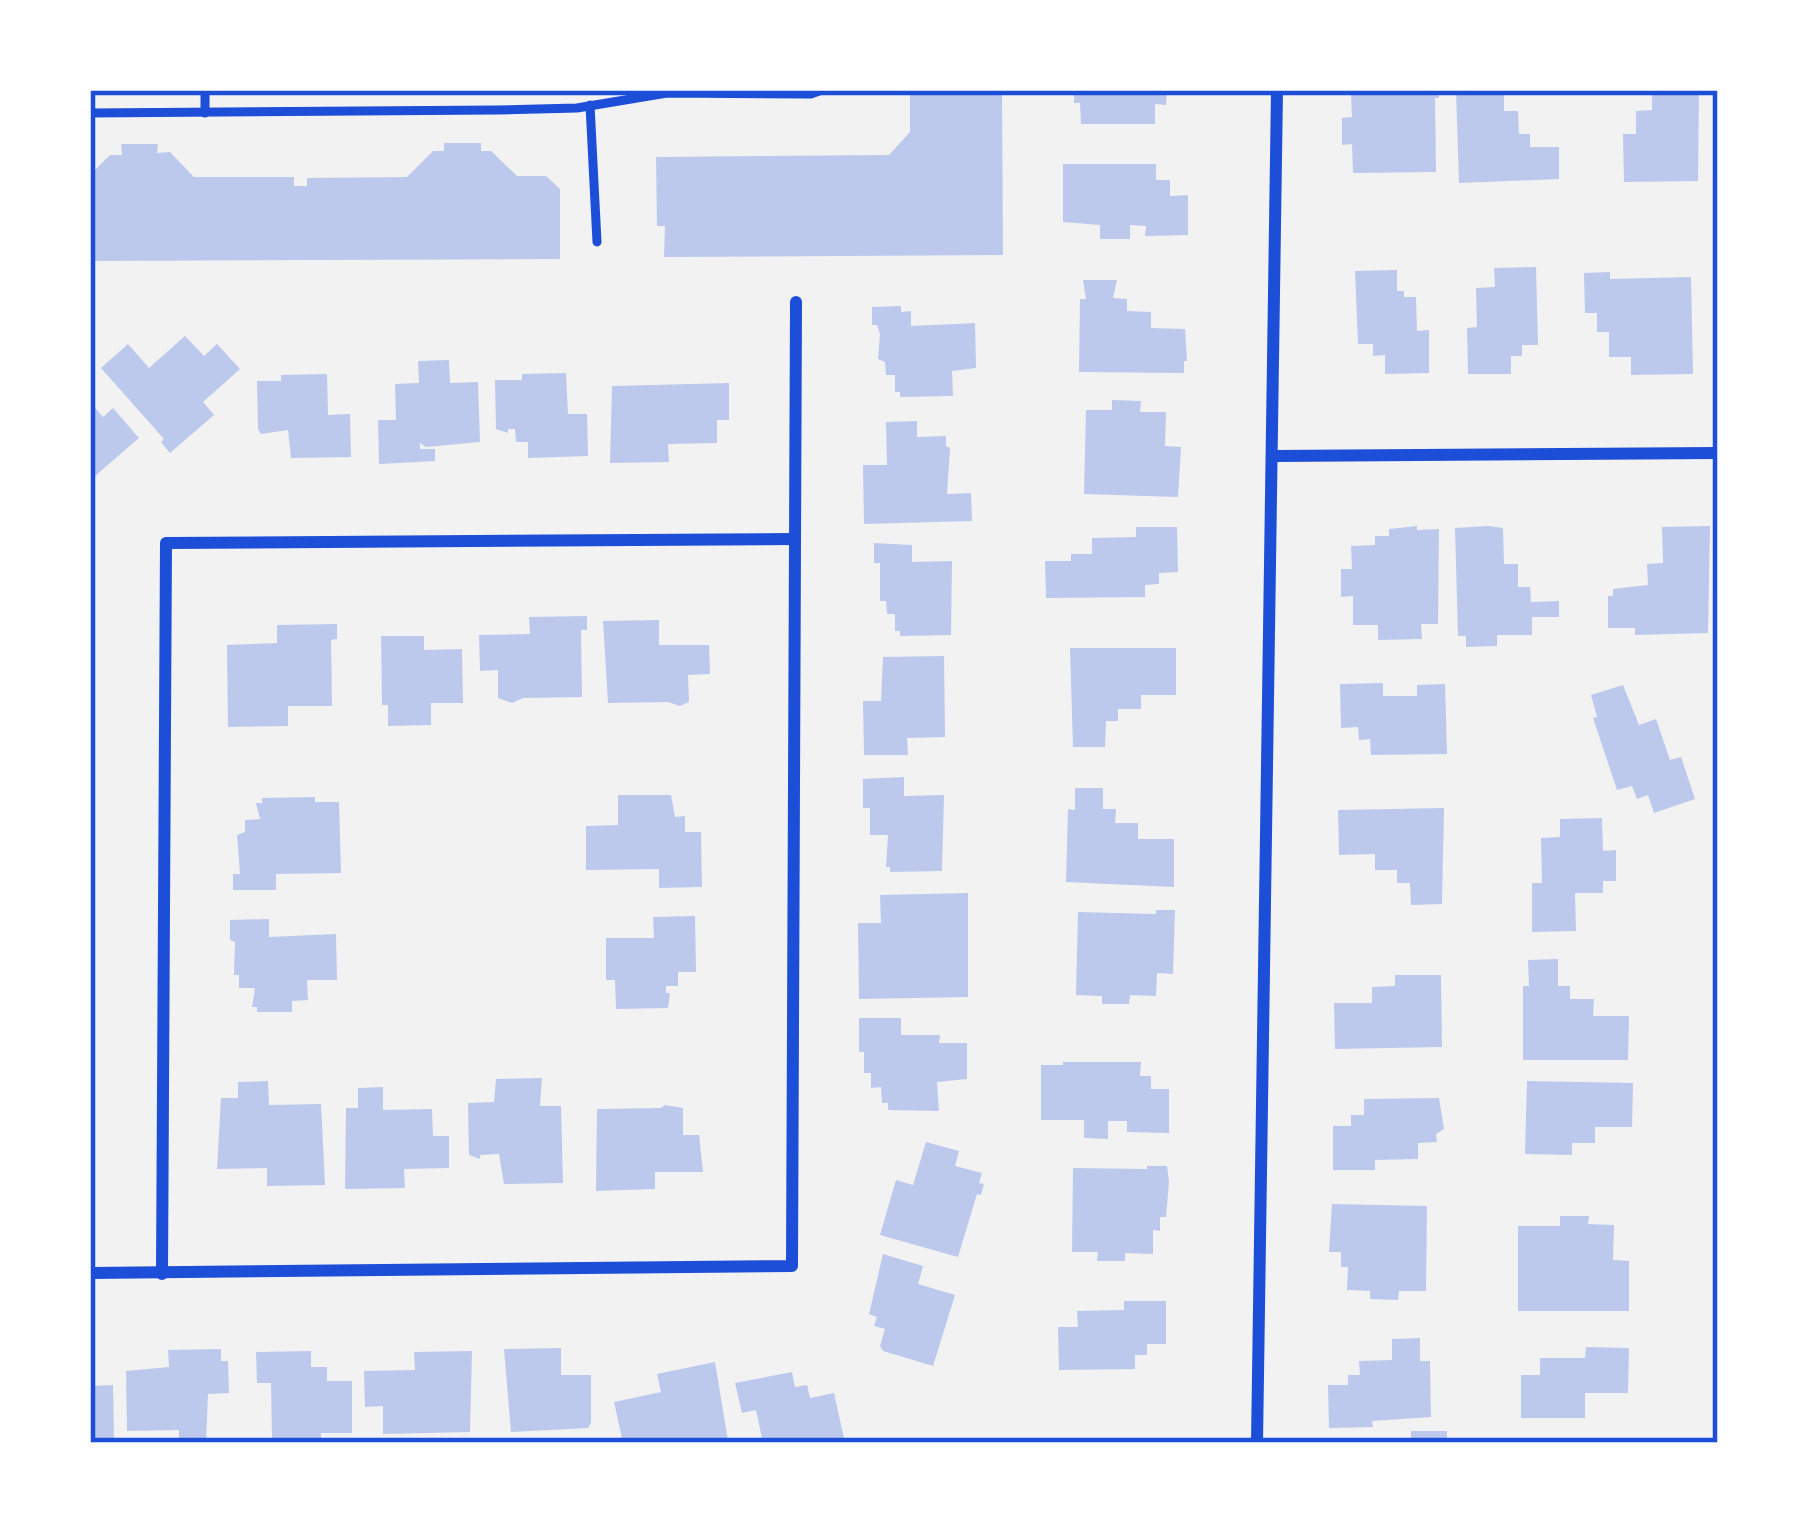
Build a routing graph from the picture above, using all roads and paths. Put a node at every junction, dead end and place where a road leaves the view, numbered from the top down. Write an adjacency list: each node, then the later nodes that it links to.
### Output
1 (206, 90): 6 (lane)
2 (823, 90): 4 (lane)
3 (1277, 90): 11 (street)
4 (623, 95): 5 (lane)
5 (590, 105): 6 (lane); 8 (lane)
6 (206, 112): 7 (lane)
7 (90, 113)
8 (597, 242)
9 (796, 302): 12 (street)
10 (1718, 453): 11 (street)
11 (1274, 455): 15 (street)
12 (793, 539): 14 (street); 14 (street)
13 (90, 1273): 14 (street)
14 (162, 1274)
15 (1257, 1443)

